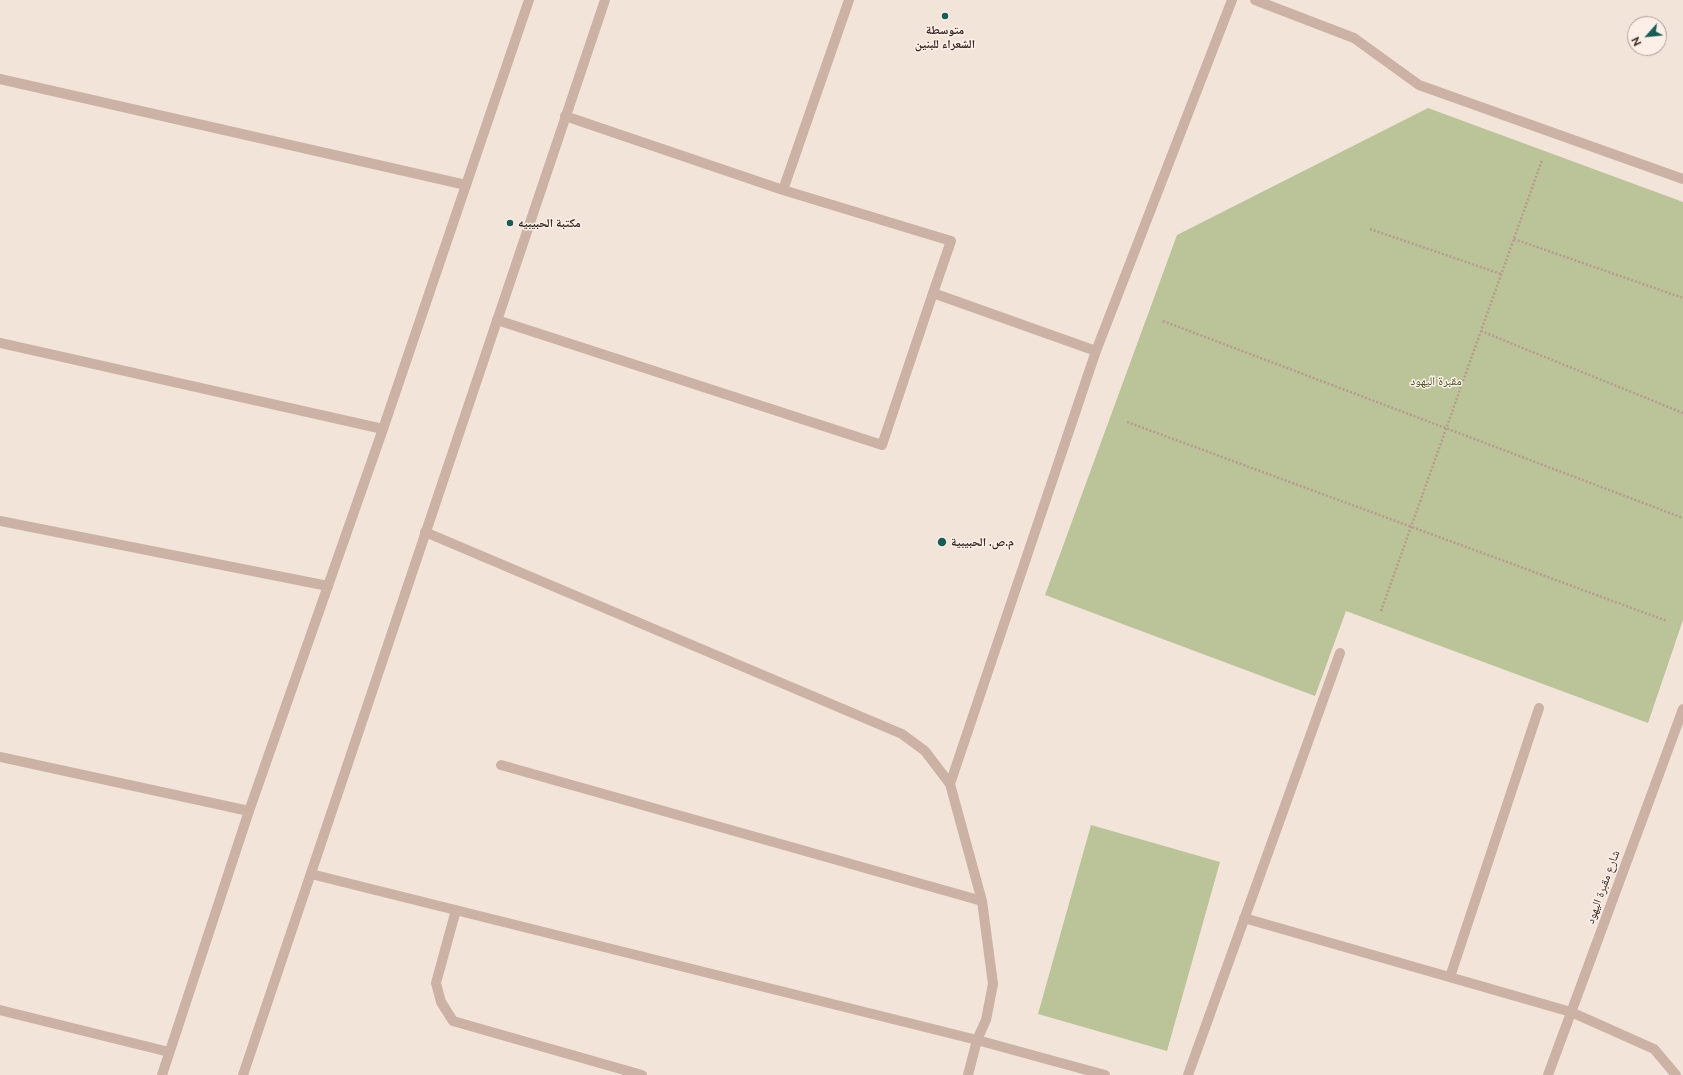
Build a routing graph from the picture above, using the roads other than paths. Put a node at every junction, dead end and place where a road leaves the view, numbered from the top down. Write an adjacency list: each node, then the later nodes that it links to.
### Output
1 (529, 0): 9 (street)
2 (604, 0): 7 (street)
3 (849, 0): 10 (street)
4 (1232, 0): 14 (street)
5 (1255, 0): 8 (street)
6 (0, 79): 9 (street)
7 (565, 116): 10 (street); 12 (street)
8 (1683, 179)
9 (466, 184): 15 (street)
10 (784, 190): 11 (street)
11 (934, 293): 12 (street); 14 (street)
12 (497, 320): 17 (street)
13 (0, 342): 15 (street)
14 (1096, 351): 24 (street)
15 (383, 429): 18 (street)
16 (0, 521): 18 (street)
17 (425, 532): 24 (street); 26 (street)
18 (328, 586): 25 (street)
19 (1340, 653): 29 (street)
20 (1539, 708): 30 (street)
21 (1683, 709): 32 (street, شارع مقبرة اليهود)
22 (0, 757): 25 (street)
23 (501, 764): 27 (street)
24 (950, 784): 27 (street)
25 (249, 811): 34 (street)
26 (311, 874): 28 (street); 37 (street)
27 (982, 901): 33 (street)
28 (456, 910): 33 (street); 38 (street)
29 (1244, 918): 30 (street); 41 (street)
30 (1450, 977): 32 (street)
31 (0, 1010): 34 (street)
32 (1571, 1012): 35 (street); 42 (street, شارع مقبرة اليهود)
33 (977, 1040): 39 (street); 40 (street)
34 (170, 1052): 36 (street)
35 (1678, 1072)
36 (162, 1075)
37 (243, 1075)
38 (642, 1075)
39 (968, 1075)
40 (1105, 1075)
41 (1188, 1075)
42 (1548, 1075)

